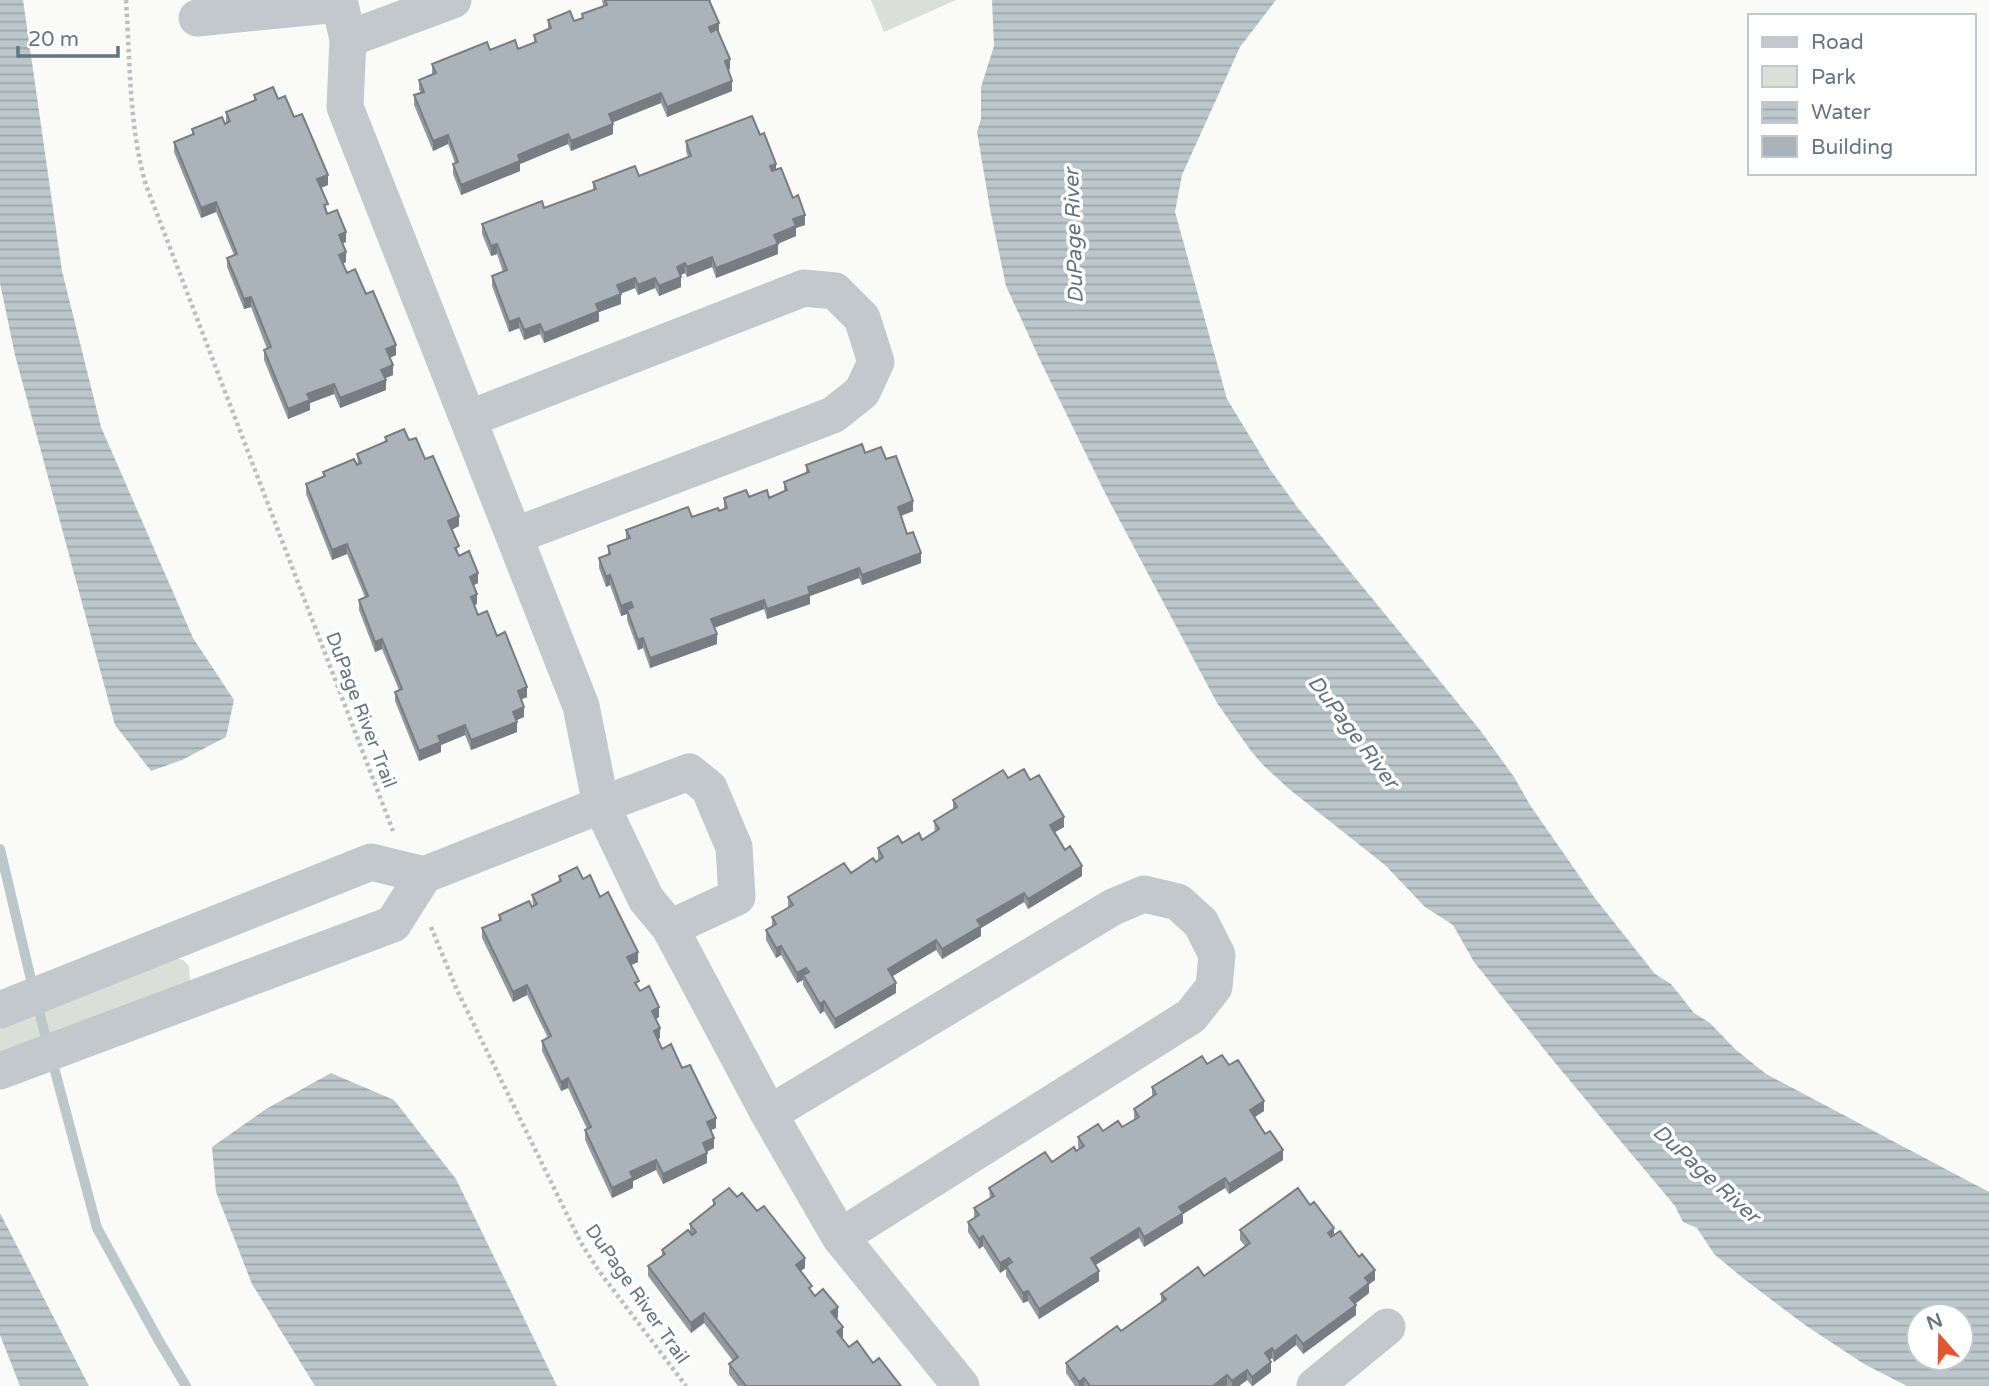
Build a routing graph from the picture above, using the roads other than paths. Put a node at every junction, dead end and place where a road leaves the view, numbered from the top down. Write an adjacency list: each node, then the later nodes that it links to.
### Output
1 (453, 0): 4 (street)
2 (339, 2): 3 (street); 4 (street)
3 (197, 18)
4 (348, 39): 5 (street)
5 (468, 419): 6 (street); 6 (street)
6 (514, 536): 7 (street)
7 (601, 805): 8 (street); 9 (street); 9 (street)
8 (416, 878): 10 (street); 11 (street)
9 (670, 928): 12 (street)
10 (5, 1008)
11 (14, 1065)
12 (769, 1114): 13 (street); 13 (street)
13 (841, 1237): 15 (street)
14 (1387, 1327): 16 (street)
15 (961, 1386)
16 (1315, 1386)

